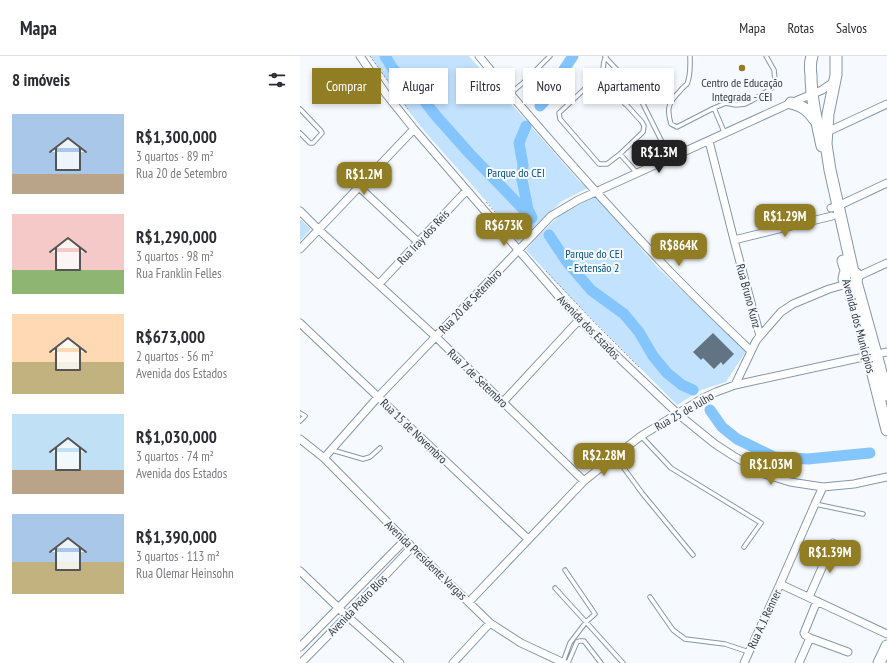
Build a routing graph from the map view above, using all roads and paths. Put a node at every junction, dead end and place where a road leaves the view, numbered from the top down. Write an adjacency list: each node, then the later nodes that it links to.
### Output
1 (360, 56): 26 (street, Avenida dos Estados)
2 (370, 56): 24 (path)
3 (479, 56): 10 (street)
4 (550, 56): 15 (lane)
5 (690, 56): 22 (lane)
6 (766, 56): 22 (lane)
7 (836, 56): 13 (main road, Avenida dos Municípios)
8 (605, 57): 11 (lane); 12 (lane)
9 (810, 58): 14 (main road, Avenida dos Municípios)
10 (489, 68)
11 (603, 68)
12 (615, 68)
13 (835, 81): 14 (street); 27 (main road, Avenida dos Municípios)
14 (812, 89): 20 (street, Rua 20 de Setembro); 25 (main road, Avenida dos Municípios)
15 (515, 90)
16 (583, 90): 31 (lane)
17 (515, 98): 37 (street)
18 (625, 104): 31 (lane)
19 (643, 104): 32 (lane)
20 (791, 104): 25 (main road); 29 (street, Rua 20 de Setembro)
21 (887, 104): 27 (street)
22 (714, 108): 29 (lane)
23 (301, 111): 28 (lane)
24 (411, 114)
25 (818, 124): 39 (main road, Avenida dos Municípios)
26 (414, 129): 35 (street); 36 (street, Avenida dos Estados)
27 (827, 132): 39 (main road, Avenida dos Municípios)
28 (300, 133)
29 (725, 134): 30 (street, Rua 20 de Setembro)
30 (709, 141): 32 (street, Rua 20 de Setembro); 43 (street, Rua Bruno Kunz)
31 (620, 154): 33 (lane)
32 (670, 158): 33 (street, Rua 20 de Setembro)
33 (637, 173): 37 (street, Rua 20 de Setembro)
34 (887, 183): 39 (street)
35 (359, 187): 42 (street); 44 (street)
36 (467, 190): 44 (street, Rua Iray dos Reis); 46 (street, Avenida dos Estados)
37 (596, 192): 46 (street, Rua 20 de Setembro); 55 (street)
38 (483, 198): 41 (path)
39 (834, 210): 43 (street); 49 (main road, Avenida dos Municípios)
40 (300, 211): 42 (street, Rua 7 de Setembro)
41 (498, 216)
42 (319, 230): 45 (street); 50 (street, Rua 7 de Setembro)
43 (734, 240): 53 (street, Rua Bruno Kunz)
44 (418, 242): 50 (street, Rua Iray dos Reis)
45 (300, 249)
46 (519, 249): 51 (street, Avenida dos Estados); 54 (street, Rua 20 de Setembro)
47 (887, 263): 49 (street)
48 (543, 268): 57 (path)
49 (852, 278): 53 (street); 56 (main road, Avenida dos Municípios)
50 (379, 284): 54 (street, Rua 7 de Setembro)
51 (579, 320): 61 (street); 63 (street, Avenida dos Estados)
52 (300, 323): 60 (street, Rua 15 de Novembro)
53 (760, 336): 55 (street)
54 (436, 337): 60 (street, Rua 20 de Setembro); 61 (street, Rua 7 de Setembro)
55 (751, 352): 58 (street)
56 (877, 354): 58 (street, Rua 25 de Julho); 59 (main road, Avenida dos Municípios); 65 (main road, Avenida dos Municípios)
57 (638, 366)
58 (735, 385): 63 (street, Rua 25 de Julho)
59 (887, 395)
60 (378, 397): 69 (street, Rua 20 de Setembro); 77 (street, Rua 15 de Novembro)
61 (503, 402): 73 (street, Rua 7 de Setembro)
62 (300, 413): 64 (lane)
63 (678, 414): 66 (street, Rua 25 de Julho); 74 (street, Avenida dos Estados)
64 (300, 421)
65 (887, 430)
66 (641, 436): 70 (street, Rua 25 de Julho); 81 (lane)
67 (300, 439): 71 (street, Avenida Presidente Vargas)
68 (380, 448): 69 (lane)
69 (332, 450): 71 (street, Rua 20 de Setembro)
70 (615, 456): 73 (street, Rua 25 de Julho); 82 (lane)
71 (324, 458): 78 (street, Avenida Presidente Vargas)
72 (887, 477): 74 (street, Avenida dos Estados)
73 (584, 481): 77 (street, Rua 25 de Julho)
74 (823, 487): 75 (street, Rua A. J. Renner)
75 (815, 504): 76 (lane); 85 (street, Rua A. J. Renner)
76 (863, 514)
77 (528, 539): 90 (street, Rua 25 de Julho)
78 (405, 540): 80 (street, Avenida Presidente Vargas); 91 (street, Avenida Pedro Blos)
79 (833, 543): 88 (street)
80 (412, 547): 90 (street, Avenida Presidente Vargas); 92 (street, Avenida Pedro Blos)
81 (744, 547)
82 (693, 555)
83 (565, 570): 93 (lane)
84 (300, 571): 91 (street)
85 (780, 584): 88 (street); 99 (street, Rua A. J. Renner)
86 (555, 588): 93 (lane)
87 (650, 597): 99 (lane)
88 (808, 597): 89 (street)
89 (817, 601): 95 (street); 96 (street)
90 (469, 602): 94 (street, Avenida Presidente Vargas)
91 (338, 607): 92 (street); 98 (street, Avenida Pedro Blos)
92 (347, 616): 102 (street, Avenida Pedro Blos); 103 (street)
93 (586, 622): 105 (lane); 107 (lane)
94 (490, 623): 104 (street); 105 (street, Avenida Presidente Vargas)
95 (887, 634)
96 (810, 638): 100 (street); 109 (street)
97 (887, 646): 110 (main road)
98 (300, 647)
99 (749, 652): 108 (street, Rua A. J. Renner)
100 (848, 652)
101 (887, 659): 111 (main road)
102 (301, 663)
103 (400, 663)
104 (453, 663)
105 (565, 663): 106 (lane)
106 (601, 663)
107 (623, 663)
108 (744, 663)
109 (799, 663)
110 (879, 663)
111 (885, 663)

